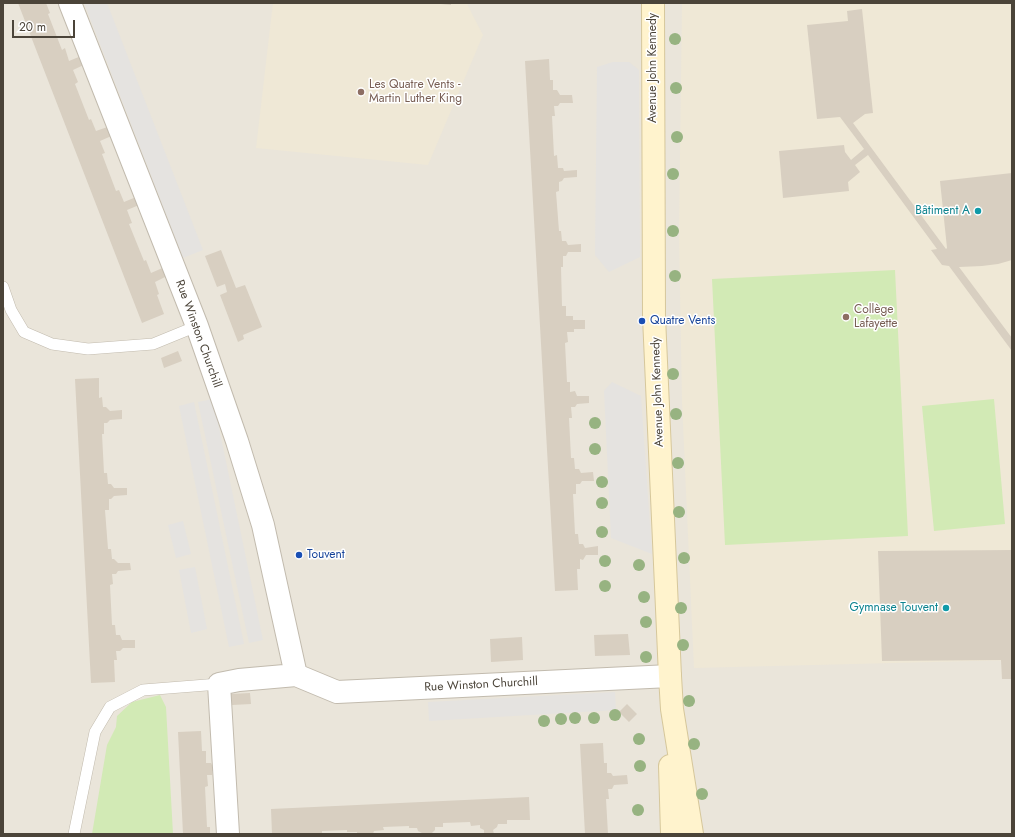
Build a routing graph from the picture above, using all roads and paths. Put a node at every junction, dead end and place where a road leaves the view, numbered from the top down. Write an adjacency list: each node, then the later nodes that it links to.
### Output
1 (70, 3): 4 (street, Rue Winston Churchill)
2 (653, 3): 6 (main road, Avenue John Kennedy)
3 (3, 287): 4 (lane)
4 (197, 326): 5 (street, Rue Winston Churchill)
5 (296, 675): 6 (street, Rue Winston Churchill); 7 (street, Rue Winston Churchill)
6 (670, 676): 8 (main road, Avenue John Kennedy)
7 (219, 684): 9 (lane); 10 (street)
8 (672, 709): 11 (main road, Avenue John Kennedy); 12 (main road, Avenue John Kennedy)
9 (74, 834)
10 (228, 834)
11 (672, 834)
12 (692, 834)

